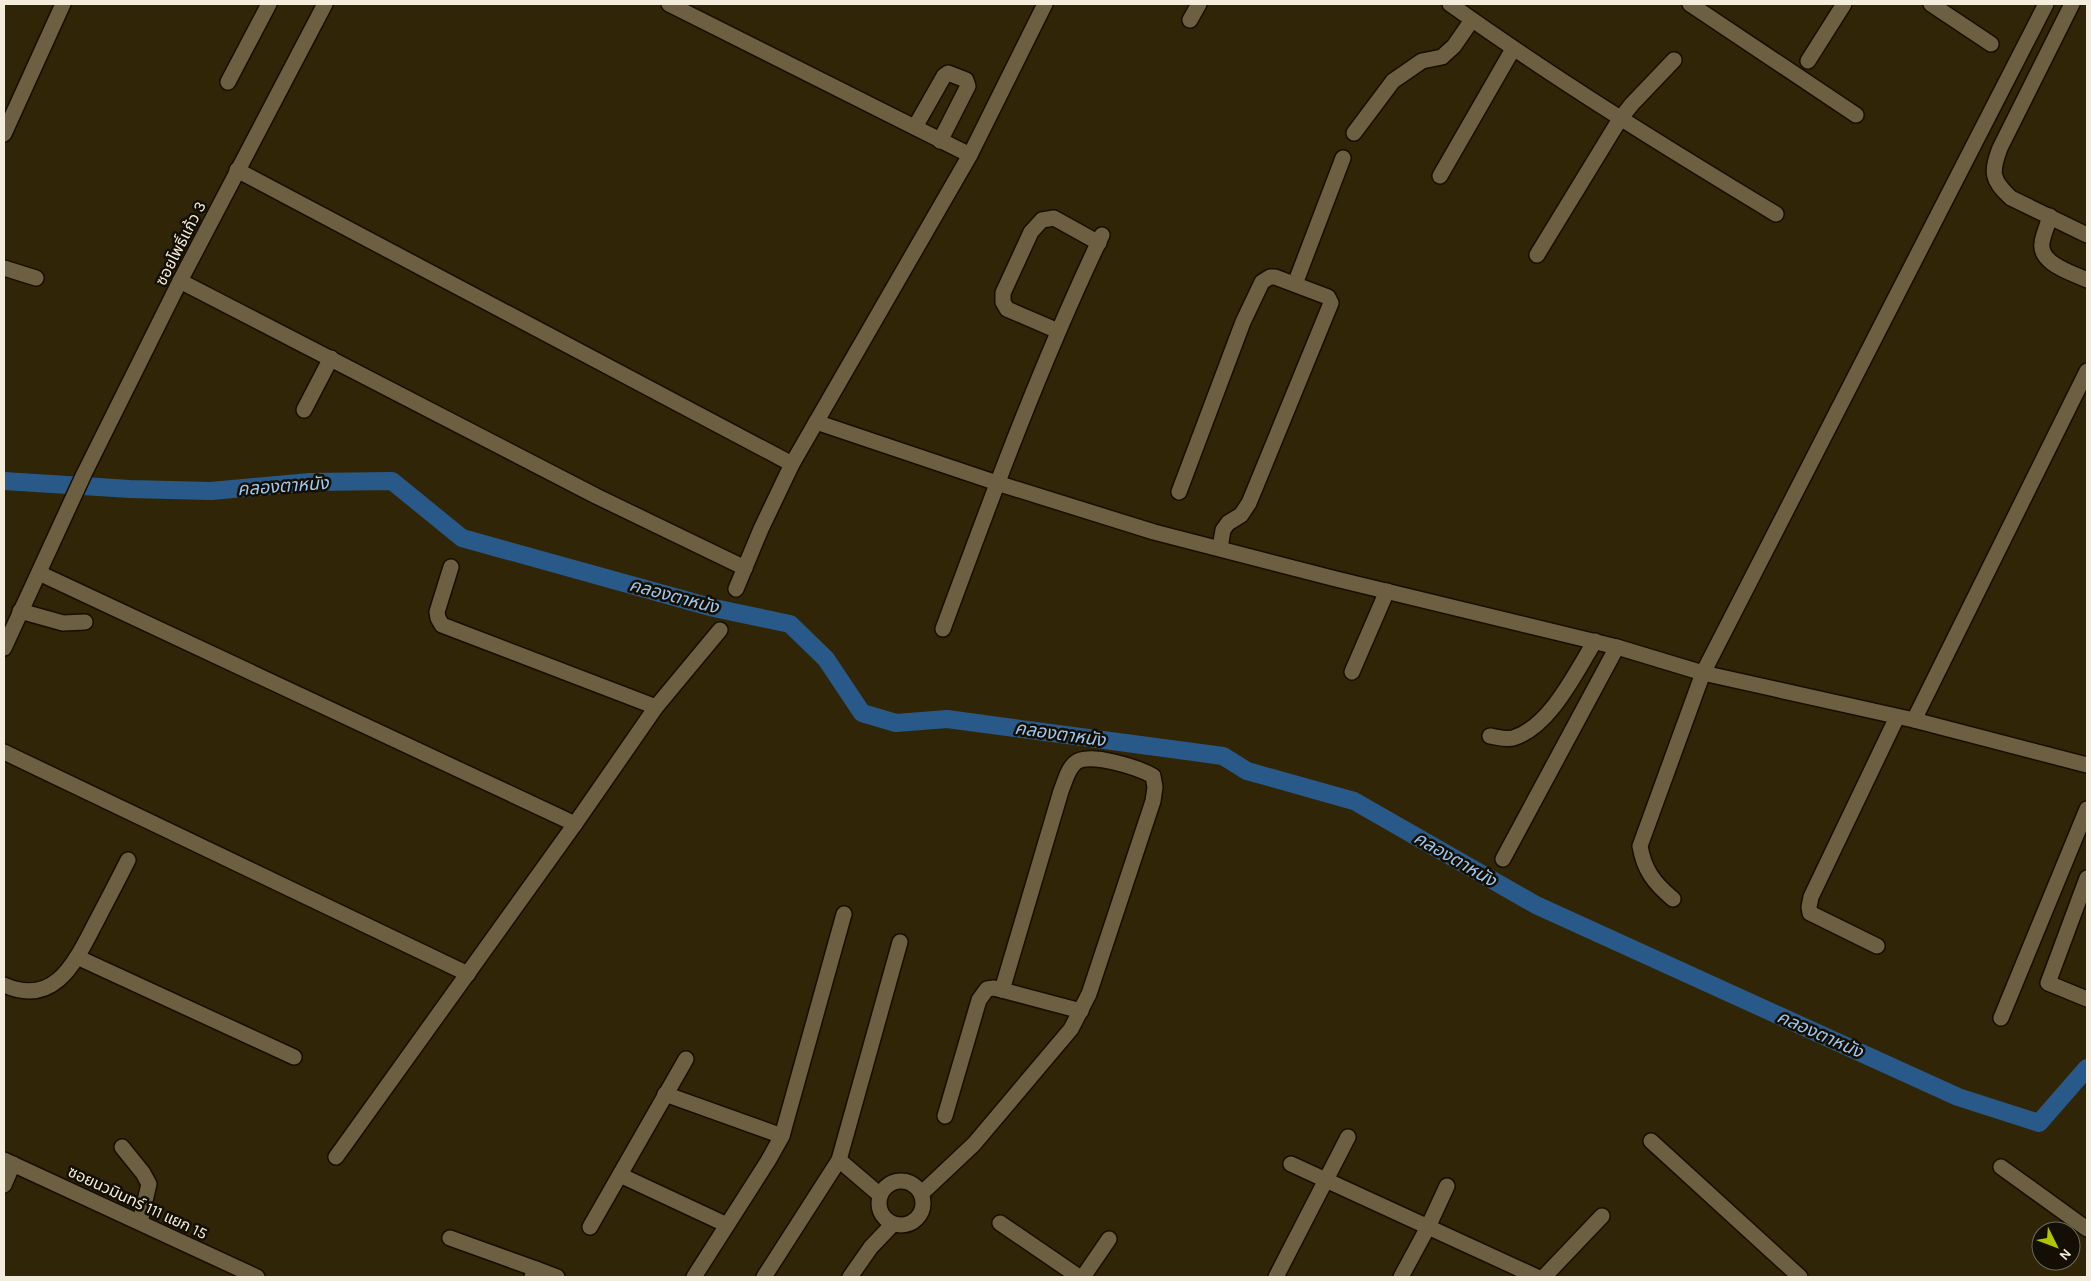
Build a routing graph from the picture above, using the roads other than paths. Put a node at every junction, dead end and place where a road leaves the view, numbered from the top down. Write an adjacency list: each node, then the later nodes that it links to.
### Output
1 (63, 4): 24 (street)
2 (269, 4): 19 (street)
3 (669, 4): 22 (street)
4 (1044, 4): 26 (street)
5 (1199, 4): 13 (street)
6 (1450, 4): 14 (street)
7 (1690, 4): 20 (street)
8 (1844, 4): 18 (street)
9 (1931, 4): 15 (street)
10 (2046, 4): 61 (street)
11 (2072, 4): 31 (street)
12 (320, 5): 28 (street, ซอยโพธิ์แก้ว 3)
13 (1190, 20)
14 (1472, 20): 16 (street); 23 (street)
15 (1991, 44)
16 (1513, 49): 21 (street); 29 (street)
17 (1674, 60): 21 (street)
18 (1808, 61)
19 (228, 82)
20 (1856, 115)
21 (1620, 119): 30 (street); 33 (street)
22 (915, 128): 25 (street); 25 (street)
23 (1354, 132)
24 (4, 134)
25 (940, 141): 26 (street)
26 (970, 156): 43 (street)
27 (1343, 158): 38 (street)
28 (237, 170): 37 (street, ซอยโพธิ์แก้ว 3); 44 (street)
29 (1440, 176)
30 (1776, 214)
31 (2050, 216): 32 (street); 36 (street)
32 (2087, 235)
33 (1537, 255)
34 (4, 268): 35 (street)
35 (36, 278)
36 (2087, 280)
37 (180, 282): 40 (street); 50 (street, ซอยโพธิ์แก้ว 3)
38 (1295, 284): 46 (street); 47 (street)
39 (1058, 332): 39 (street); 45 (street)
40 (331, 358): 42 (street); 49 (street)
41 (2087, 370): 64 (street)
42 (304, 410)
43 (816, 422): 44 (street); 45 (street)
44 (792, 464): 49 (street)
45 (997, 484): 47 (street); 55 (street)
46 (1179, 492)
47 (1220, 548): 52 (street)
48 (451, 568): 62 (street)
49 (744, 568): 51 (street)
50 (39, 573): 53 (street); 69 (street)
51 (736, 589)
52 (1387, 592): 57 (street); 60 (street)
53 (20, 611): 54 (street); 59 (street)
54 (85, 622)
55 (943, 629)
56 (720, 630): 62 (street)
57 (1595, 641): 58 (street); 65 (street)
58 (1617, 646): 61 (street); 70 (street)
59 (4, 648)
60 (1352, 672)
61 (1703, 673): 63 (street); 73 (street)
62 (656, 707): 69 (street)
63 (1897, 717): 64 (street); 76 (street)
64 (1914, 720): 67 (street)
65 (1490, 736)
66 (4, 752): 78 (street)
67 (2087, 765)
68 (2087, 809): 83 (street)
69 (575, 824): 78 (street)
70 (1503, 859)
71 (128, 860): 77 (street)
72 (2087, 878): 81 (street)
73 (1673, 899)
74 (844, 914): 88 (street)
75 (900, 942): 93 (street)
76 (1877, 946)
77 (77, 957): 79 (street); 84 (street)
78 (468, 974): 92 (street)
79 (4, 985)
80 (1002, 990): 82 (street); 82 (street); 87 (street)
81 (2087, 999)
82 (1081, 1011): 101 (street)
83 (2001, 1018)
84 (294, 1057)
85 (686, 1059): 86 (street)
86 (665, 1094): 88 (street); 97 (street)
87 (945, 1116)
88 (782, 1136): 107 (street)
89 (1348, 1136): 98 (street)
90 (1650, 1140): 125 (street)
91 (122, 1147): 104 (street)
92 (336, 1157)
93 (838, 1160): 102 (street); 117 (street)
94 (9, 1162): 99 (street); 104 (street, ซอยนวมินทร์ 111 แยก 15)
95 (1291, 1164): 98 (street)
96 (2001, 1167): 110 (street)
97 (620, 1175): 107 (street); 109 (street)
98 (1327, 1180): 108 (street); 121 (street)
99 (4, 1185)
100 (1447, 1186): 108 (street)
101 (922, 1193): 102 (street); 106 (street)
102 (880, 1195): 106 (street)
103 (1602, 1216): 124 (street)
104 (140, 1222): 114 (street, ซอยนวมินทร์ 111 แยก 15)
105 (1000, 1223): 119 (street)
106 (893, 1224): 118 (street)
107 (727, 1225): 116 (street)
108 (1428, 1226): 122 (street); 123 (street)
109 (590, 1227)
110 (2087, 1229)
111 (450, 1238): 113 (street)
112 (1109, 1239): 120 (street)
113 (534, 1273): 115 (street)
114 (257, 1277)
115 (557, 1277)
116 (694, 1277)
117 (764, 1277)
118 (850, 1277)
119 (1079, 1277)
120 (1083, 1277)
121 (1276, 1277)
122 (1401, 1277)
123 (1537, 1277)
124 (1544, 1277)
125 (1800, 1277)

